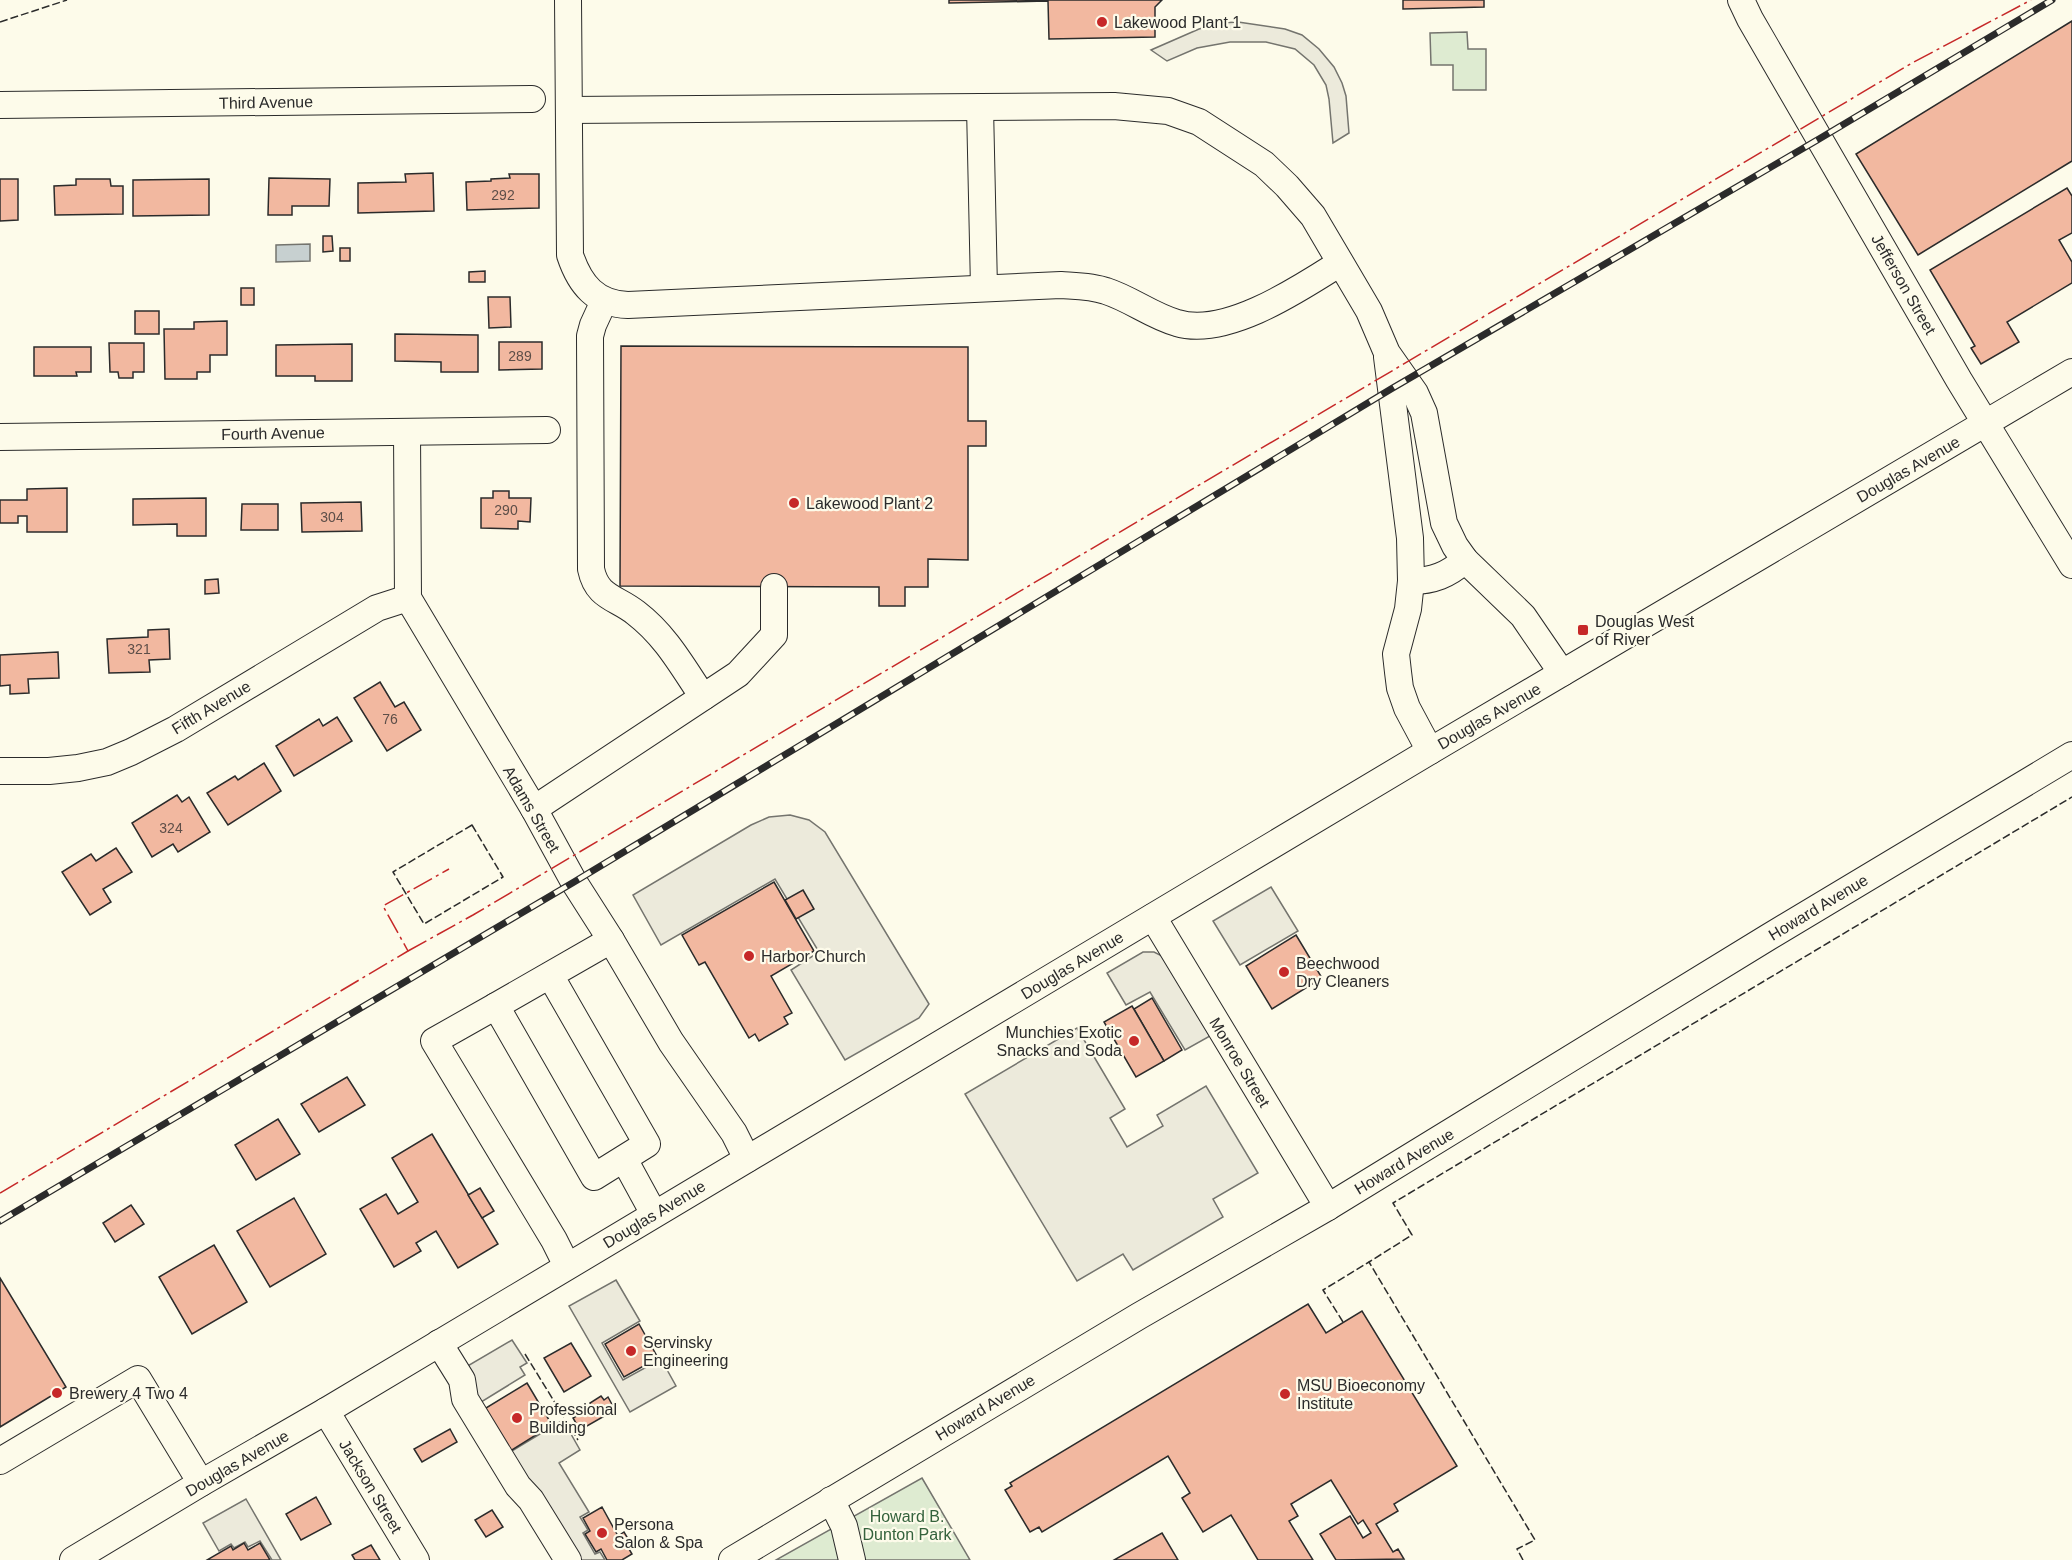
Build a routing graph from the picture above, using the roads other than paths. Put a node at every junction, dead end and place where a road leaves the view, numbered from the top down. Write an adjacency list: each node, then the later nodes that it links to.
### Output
1 (568, 0): 6 (street)
2 (1741, 0): 12 (street, Jefferson Street)
3 (532, 99): 4 (street, Third Avenue)
4 (0, 105)
5 (980, 107): 6 (street); 7 (street); 8 (street)
6 (569, 110): 9 (street)
7 (1340, 263): 8 (street); 10 (street)
8 (984, 288): 9 (street)
9 (604, 301): 22 (street)
10 (1387, 353): 16 (street); 18 (street)
11 (2072, 372): 12 (street, Douglas Avenue)
12 (1987, 423): 17 (street, Jefferson Street); 21 (street, Douglas Avenue)
13 (547, 430): 14 (street, Fourth Avenue)
14 (407, 432): 15 (street, Fourth Avenue); 20 (street)
15 (0, 437)
16 (1465, 560): 18 (street); 21 (street)
17 (2072, 565)
18 (1411, 581): 23 (street)
19 (774, 586): 22 (street)
20 (408, 598): 25 (street, Fifth Avenue); 26 (street, Adams Street)
21 (1562, 673): 23 (street, Douglas Avenue)
22 (703, 697): 26 (street)
23 (1430, 751): 27 (street, Douglas Avenue)
24 (2072, 755): 33 (street, Howard Avenue)
25 (0, 771)
26 (534, 809): 28 (street, Adams Street)
27 (1153, 916): 32 (street, Douglas Avenue); 33 (street, Monroe Street)
28 (611, 940): 29 (street); 32 (street, Adams Street)
29 (550, 975): 30 (street); 31 (street)
30 (496, 1006): 31 (street); 35 (street)
31 (624, 1159): 34 (street)
32 (747, 1159): 34 (street, Douglas Avenue)
33 (1328, 1207): 40 (street, Howard Avenue)
34 (654, 1214): 35 (street, Douglas Avenue)
35 (567, 1266): 36 (street, Douglas Avenue)
36 (439, 1342): 37 (street, Douglas Avenue); 43 (street)
37 (326, 1411): 39 (street, Douglas Avenue); 42 (street, Jackson Street)
38 (0, 1461): 39 (street)
39 (201, 1483): 41 (street, Douglas Avenue)
40 (831, 1500): 44 (street, Howard Avenue); 45 (street)
41 (73, 1560)
42 (416, 1560)
43 (568, 1560)
44 (732, 1560)
45 (852, 1560)

